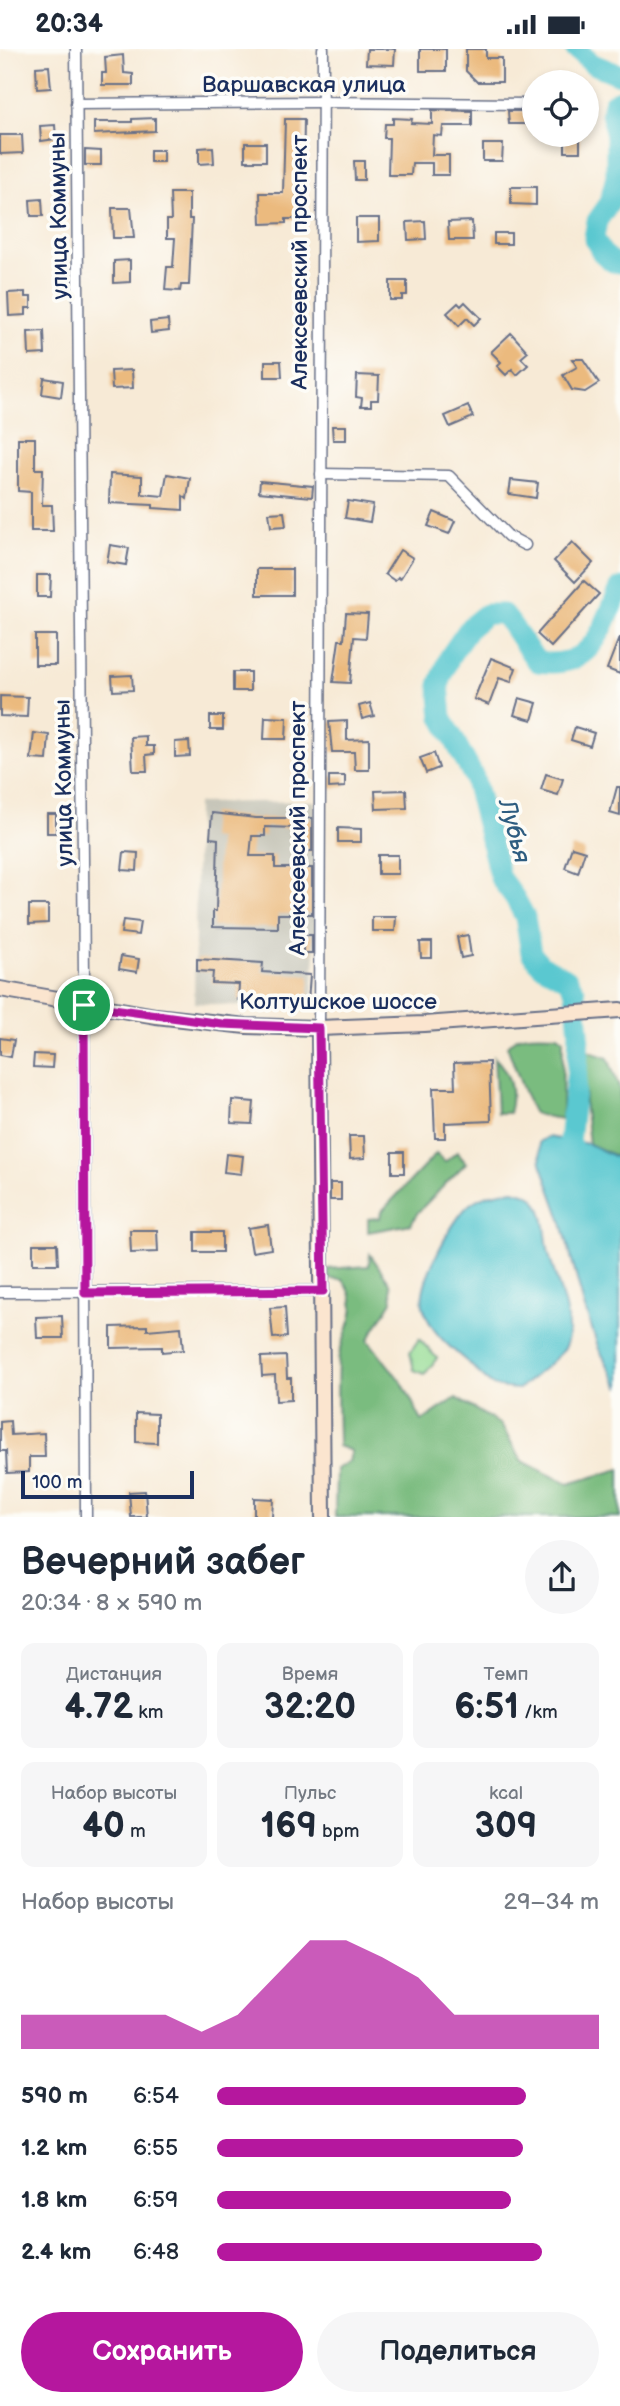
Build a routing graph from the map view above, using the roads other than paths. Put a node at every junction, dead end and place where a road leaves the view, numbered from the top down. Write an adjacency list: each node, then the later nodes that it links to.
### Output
1 (76, 49): 4 (street, улица Коммуны)
2 (323, 49): 3 (street, Алексеевский проспект)
3 (322, 102): 4 (street, Варшавская улица); 5 (street, Варшавская улица); 6 (street, Алексеевский проспект)
4 (76, 104): 11 (street, улица Коммуны)
5 (522, 104)
6 (321, 474): 8 (street); 13 (street, Алексеевский проспект)
7 (460, 475): 8 (street)
8 (449, 476): 9 (street)
9 (525, 545)
10 (0, 989): 11 (main road, Колтушское шоссе)
11 (84, 1005): 13 (main road, Колтушское шоссе); 16 (street, улица Коммуны)
12 (620, 1012): 13 (main road, Колтушское шоссе)
13 (319, 1028): 14 (main road, Алексеевский проспект)
14 (323, 1291): 16 (street); 18 (main road, Алексеевский проспект)
15 (0, 1292): 16 (street)
16 (85, 1293): 17 (street, улица Коммуны)
17 (86, 1517)
18 (324, 1517)

